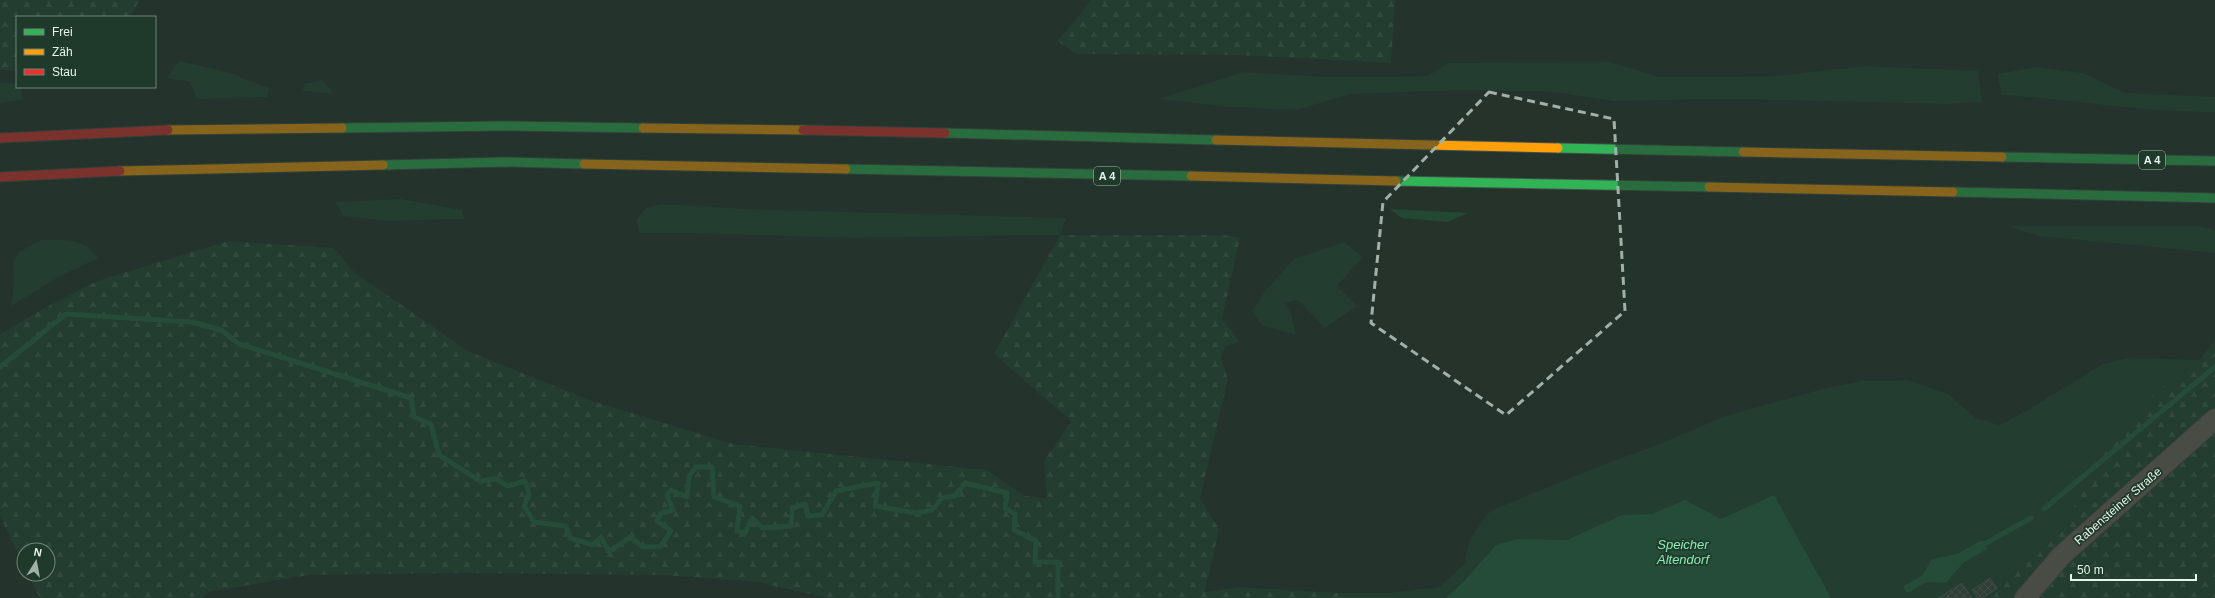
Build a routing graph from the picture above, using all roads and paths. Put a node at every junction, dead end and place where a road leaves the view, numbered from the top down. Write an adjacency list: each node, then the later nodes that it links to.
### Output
1 (0, 138): 2 (highway, A 4)
2 (2215, 161)
3 (0, 177): 4 (highway, A 4)
4 (2215, 198)
5 (2215, 418): 6 (street, Rabensteiner Straße)
6 (2025, 598)

